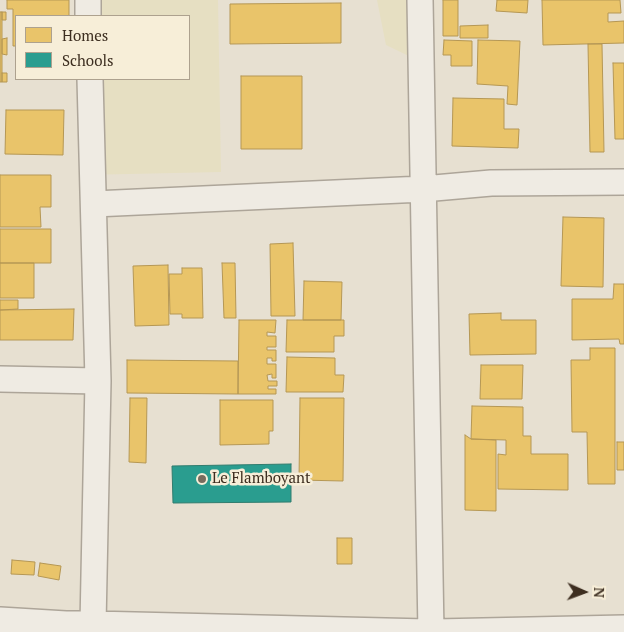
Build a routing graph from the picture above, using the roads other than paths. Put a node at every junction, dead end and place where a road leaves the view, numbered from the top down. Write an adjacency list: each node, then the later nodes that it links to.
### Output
1 (88, 0): 3 (street)
2 (420, 0): 6 (street)
3 (88, 15)
4 (90, 80): 7 (street)
5 (624, 182): 6 (street)
6 (423, 189): 7 (street); 15 (street)
7 (94, 204): 9 (street)
8 (0, 379): 9 (street)
9 (98, 380): 11 (street)
10 (0, 620): 12 (street)
11 (93, 624): 12 (street); 14 (street)
12 (65, 628)
13 (624, 628): 16 (street)
14 (427, 632)
15 (431, 632)
16 (436, 632)

